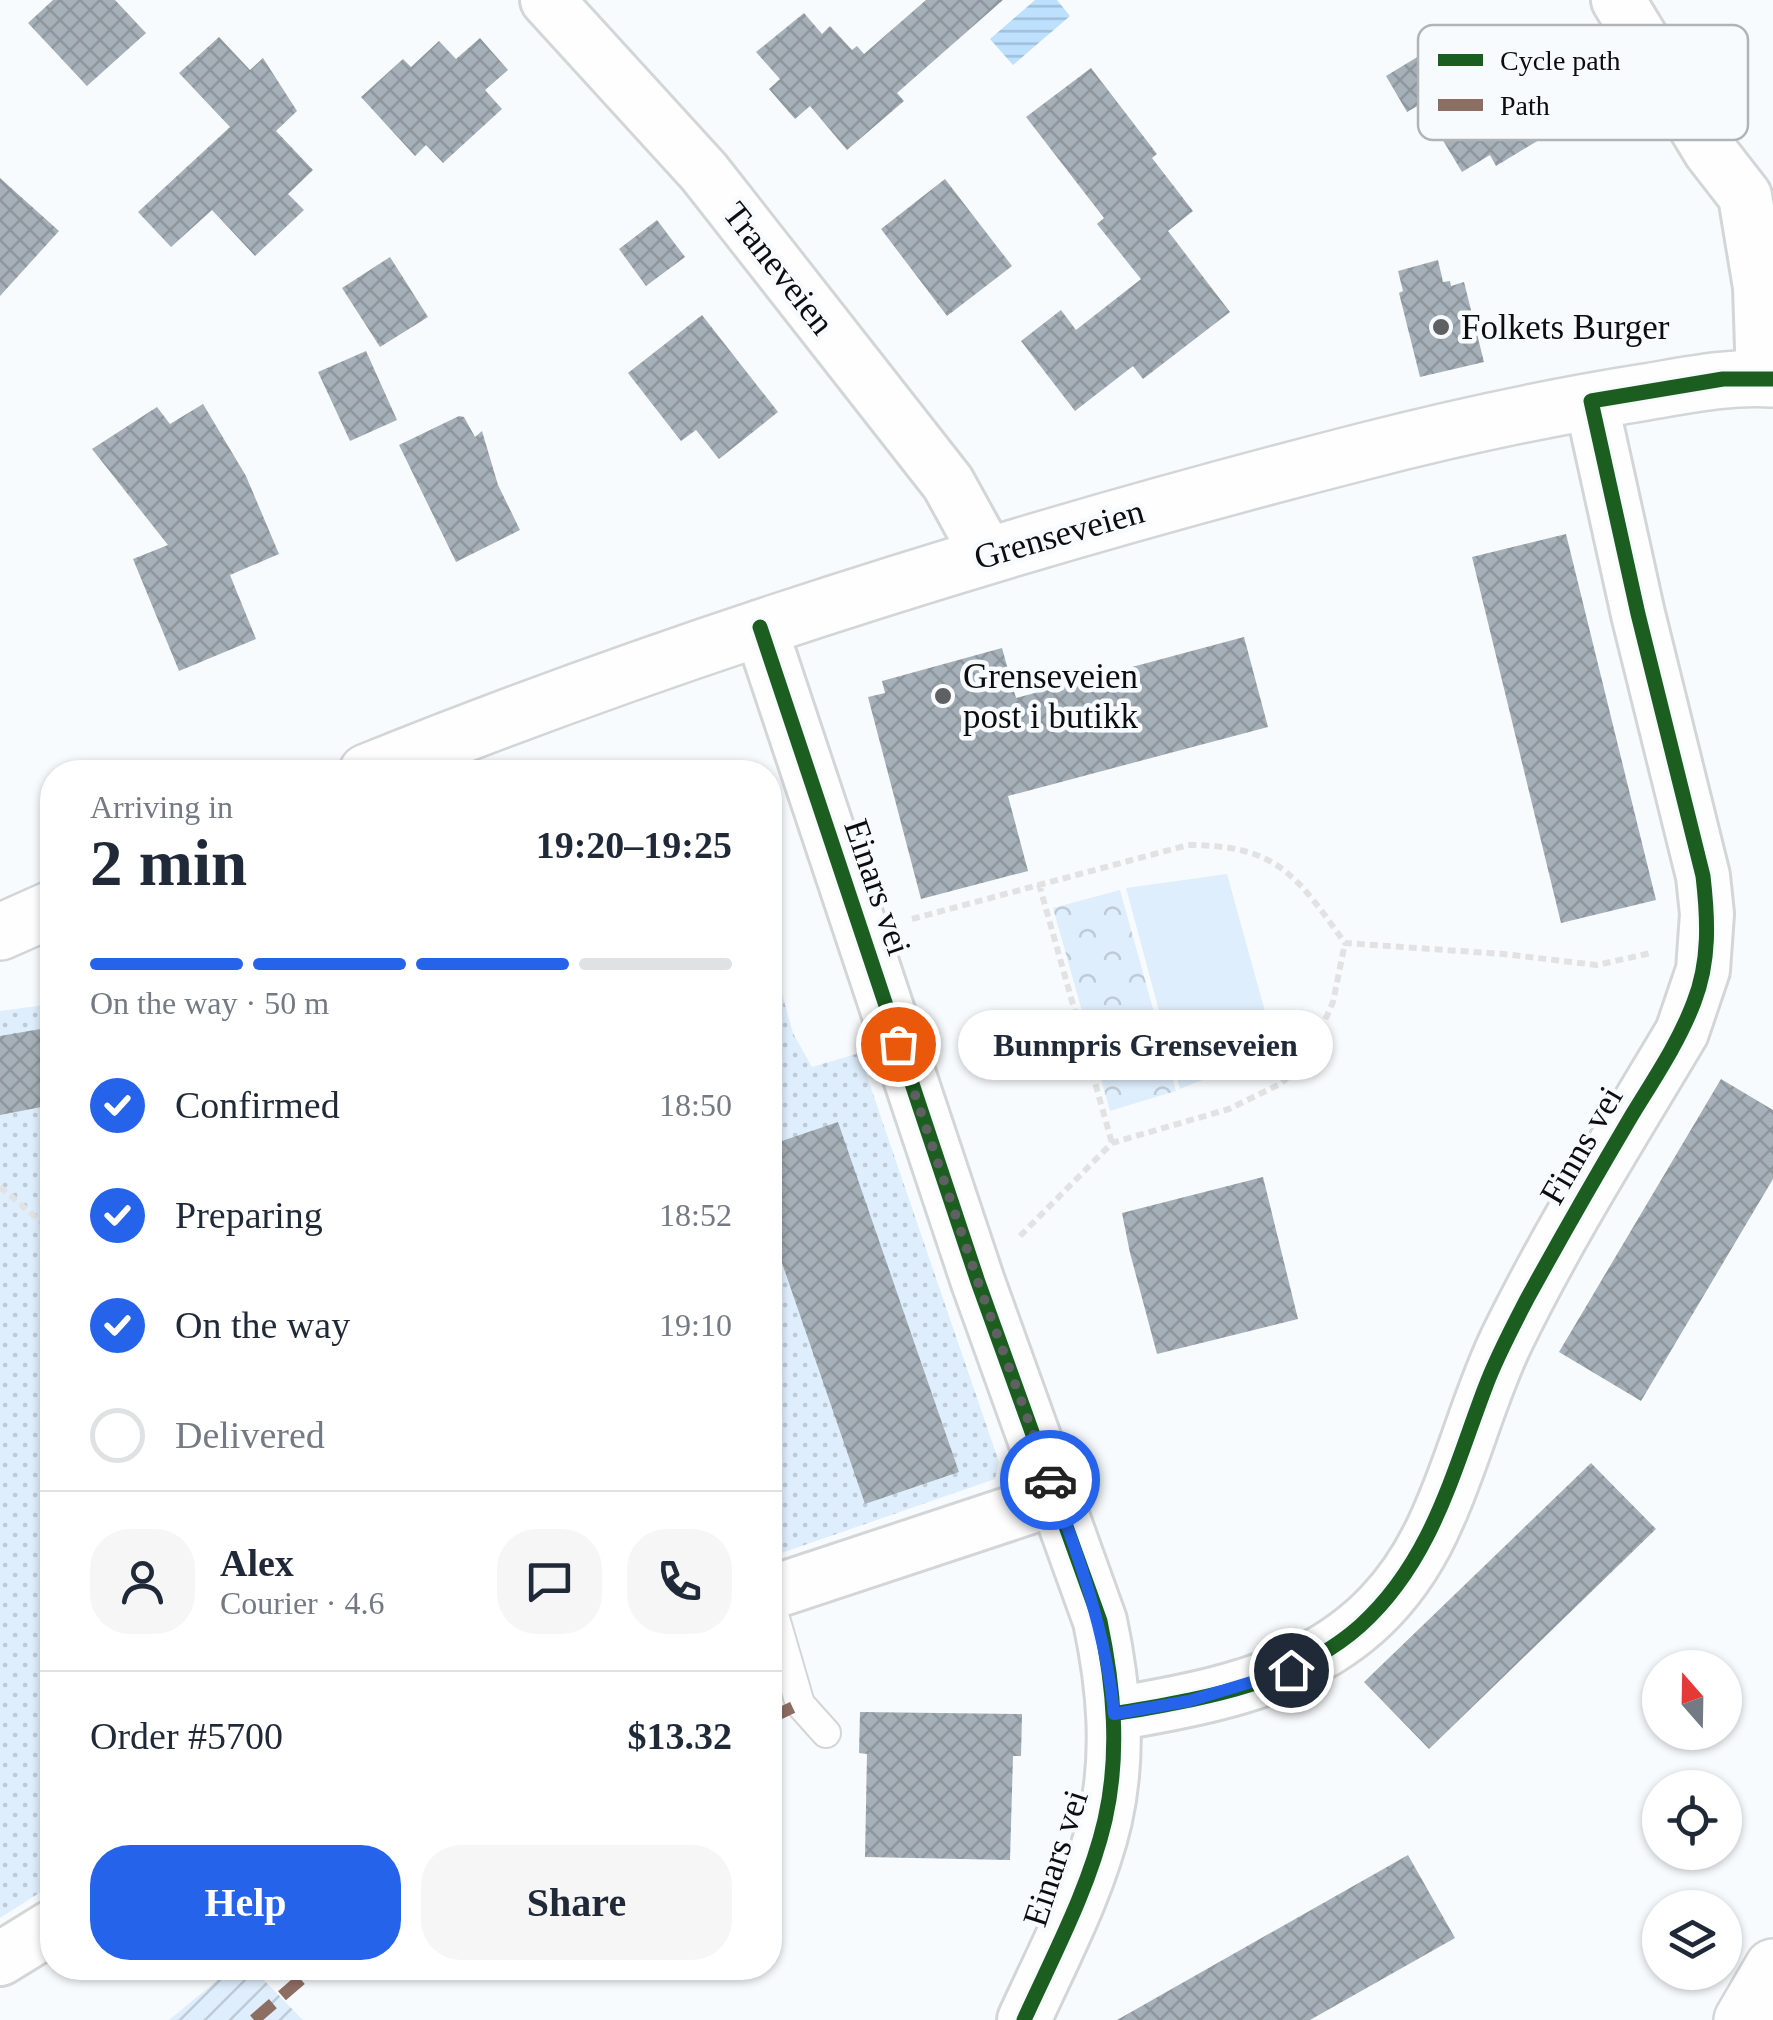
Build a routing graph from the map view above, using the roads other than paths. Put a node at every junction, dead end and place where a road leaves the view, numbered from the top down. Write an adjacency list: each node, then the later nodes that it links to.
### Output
1 (547, 0): 8 (street, Traneveien)
2 (1618, 0): 3 (street)
3 (1633, 25)
4 (1703, 140): 5 (street)
5 (1759, 180): 6 (street)
6 (1768, 378): 7 (main road, Grenseveien)
7 (1590, 401): 8 (main road, Grenseveien); 16 (street, Finns vei)
8 (988, 554): 9 (main road, Grenseveien)
9 (760, 627): 10 (main road, Grenseveien); 13 (street, Einars vei)
10 (398, 760)
11 (40, 914): 12 (main road)
12 (0, 932)
13 (1057, 1498): 14 (street); 16 (street, Einars vei)
14 (782, 1589)
15 (782, 1642): 17 (lane)
16 (1114, 1714): 21 (street, Einars vei)
17 (826, 1733)
18 (40, 1934): 19 (street)
19 (0, 1959)
20 (1773, 1967): 22 (main road)
21 (1024, 2020)
22 (1742, 2020)

